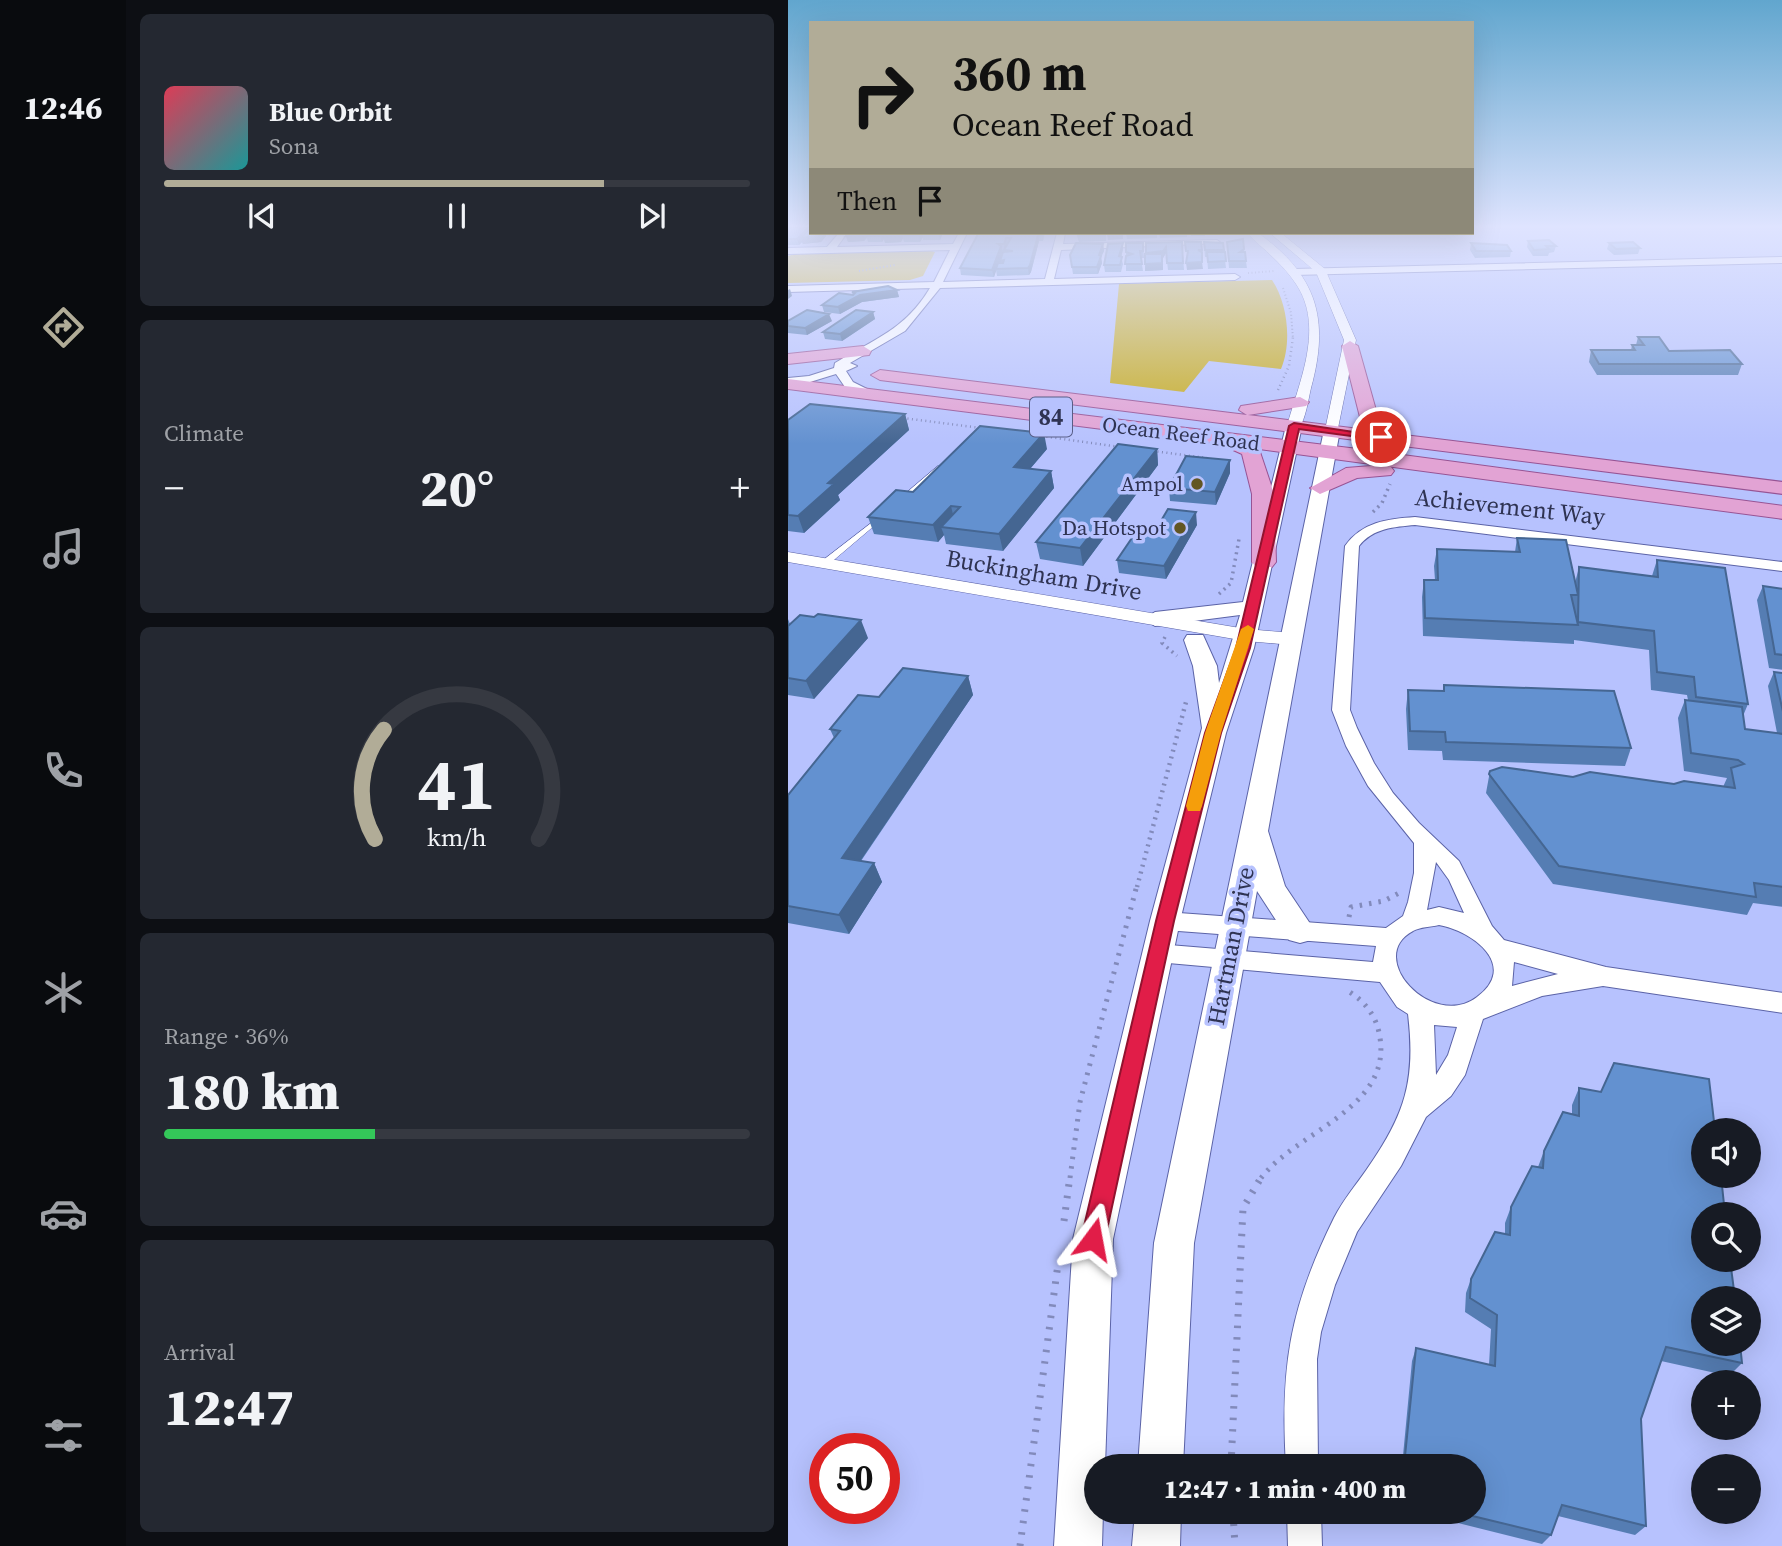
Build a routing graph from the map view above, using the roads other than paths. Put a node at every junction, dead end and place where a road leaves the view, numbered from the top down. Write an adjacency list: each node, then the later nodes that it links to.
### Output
1 (928, 299): 5 (street)
2 (1309, 299): 13 (street)
3 (1335, 299): 4 (street)
4 (1350, 346): 15 (street); 16 (main road)
5 (874, 347): 6 (main road); 8 (street); 9 (main road)
6 (788, 359)
7 (788, 365): 8 (main road, Ocean Reef Road / 84)
8 (839, 370): 9 (main road, Ocean Reef Road / 84); 10 (street); 11 (street)
9 (891, 376): 12 (main road, Ocean Reef Road / 84)
10 (788, 383): 11 (main road, Ocean Reef Road / 84)
11 (869, 394): 17 (main road, Ocean Reef Road / 84)
12 (1060, 396): 13 (main road); 14 (main road, Ocean Reef Road / 84)
13 (1300, 402): 14 (street)
14 (1294, 426): 15 (main road, Ocean Reef Road / 84); 18 (main road)
15 (1332, 430): 16 (main road, Ocean Reef Road / 84); 19 (main road, Hartman Drive)
16 (1381, 437): 22 (main road, Ocean Reef Road / 84)
17 (1224, 440): 18 (main road, Ocean Reef Road / 84); 26 (main road)
18 (1291, 447): 19 (main road, Ocean Reef Road / 84); 26 (main road)
19 (1329, 452): 21 (main road, Hartman Drive); 23 (main road, Ocean Reef Road / 84)
20 (944, 464): 27 (lane)
21 (1320, 488): 23 (main road); 34 (main road, Hartman Drive)
22 (1783, 488)
23 (1704, 503): 24 (main road, Ocean Reef Road / 84)
24 (1783, 513)
25 (788, 557): 27 (street, Buckingham Drive)
26 (1264, 562): 30 (main road)
27 (825, 563): 31 (street, Buckingham Drive)
28 (1783, 567): 37 (street, Achievement Way)
29 (788, 570): 32 (street, Buckingham Drive)
30 (1254, 607): 31 (main road); 33 (main road)
31 (1155, 619): 33 (street, Buckingham Drive)
32 (1195, 640): 33 (street, Buckingham Drive); 35 (main road)
33 (1245, 641): 34 (street, Buckingham Drive); 35 (main road)
34 (1290, 646): 36 (main road, Hartman Drive)
35 (1213, 733): 40 (main road)
36 (1254, 830): 39 (main road); 43 (main road, Hartman Drive)
37 (1424, 841): 38 (street); 42 (street, Achievement Way)
38 (1411, 922): 41 (street); 42 (street)
39 (1300, 930): 41 (street); 43 (street)
40 (1161, 937): 43 (street); 43 (street); 54 (main road)
41 (1390, 938): 44 (street)
42 (1490, 940): 45 (street); 47 (street)
43 (1232, 944): 44 (street); 50 (main road, Hartman Drive)
44 (1385, 973): 48 (street)
45 (1606, 977): 46 (street); 47 (street)
46 (1783, 1003)
47 (1481, 1008): 48 (street); 49 (street)
48 (1420, 1010): 49 (street)
49 (1419, 1108): 51 (street)
50 (1161, 1454)
51 (1302, 1454)
52 (1157, 1524): 55 (main road)
53 (1304, 1524): 56 (street)
54 (1078, 1546)
55 (1156, 1546)
56 (1305, 1546)

